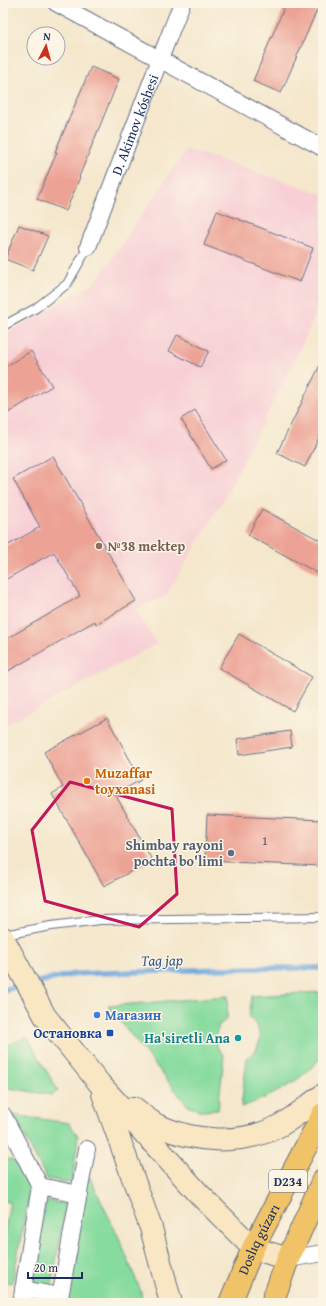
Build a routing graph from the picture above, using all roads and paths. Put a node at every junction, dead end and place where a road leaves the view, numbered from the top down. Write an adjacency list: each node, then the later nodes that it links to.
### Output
1 (56, 3): 3 (street)
2 (182, 3): 3 (street, D. Akimov kóshesi)
3 (160, 59): 4 (street); 5 (street, D. Akimov kóshesi)
4 (323, 148)
5 (88, 247): 6 (lane)
6 (3, 326)
7 (323, 917): 8 (lane)
8 (3, 937): 9 (main road)
9 (99, 1083): 10 (main road); 17 (main road); 22 (main road)
10 (323, 1096)
11 (323, 1114): 17 (main road, Doslıq gúzarı / D234)
12 (3, 1115): 15 (street)
13 (87, 1149): 16 (street)
14 (323, 1180): 19 (main road, D234)
15 (40, 1186): 16 (street); 20 (street)
16 (79, 1194): 21 (street)
17 (253, 1248): 19 (main road); 23 (main road, Doslıq gúzarı / D234)
18 (323, 1253): 19 (street)
19 (288, 1260): 24 (main road, D234)
20 (22, 1296): 21 (street)
21 (60, 1300)
22 (171, 1303)
23 (230, 1303)
24 (272, 1303)

